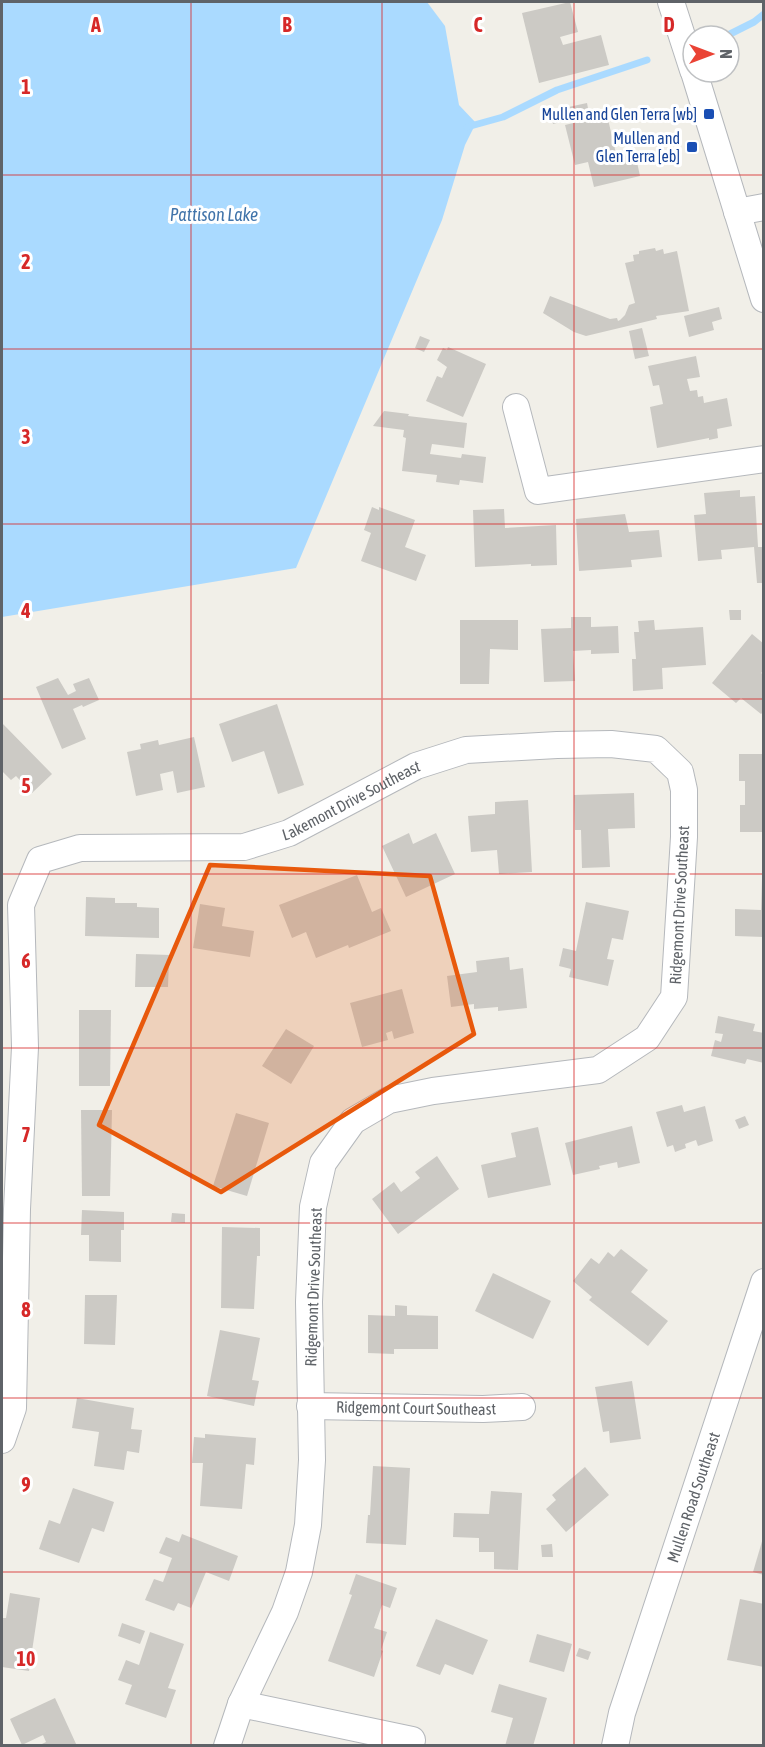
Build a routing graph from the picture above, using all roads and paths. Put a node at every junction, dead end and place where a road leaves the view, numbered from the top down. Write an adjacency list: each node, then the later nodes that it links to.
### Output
1 (672, 2): 2 (street)
2 (681, 32)
3 (697, 84): 5 (street)
4 (764, 207): 5 (street)
5 (737, 212): 6 (street)
6 (764, 299)
7 (516, 407): 8 (street)
8 (764, 459)
9 (680, 772): 11 (street, Ridgemont Drive Southeast); 13 (street, Lakemont Drive Southeast)
10 (764, 1282): 15 (street, Mullen Road Southeast)
11 (310, 1406): 12 (street, Ridgemont Court Southeast); 14 (street, Ridgemont Drive Southeast)
12 (522, 1407)
13 (2, 1440)
14 (241, 1704): 16 (street); 17 (street, Ridgemont Drive Southeast)
15 (622, 1713): 18 (street, Mullen Road Southeast); 19 (street, Mullen Road Southeast)
16 (412, 1740)
17 (227, 1746)
18 (605, 1746)
19 (615, 1746)

